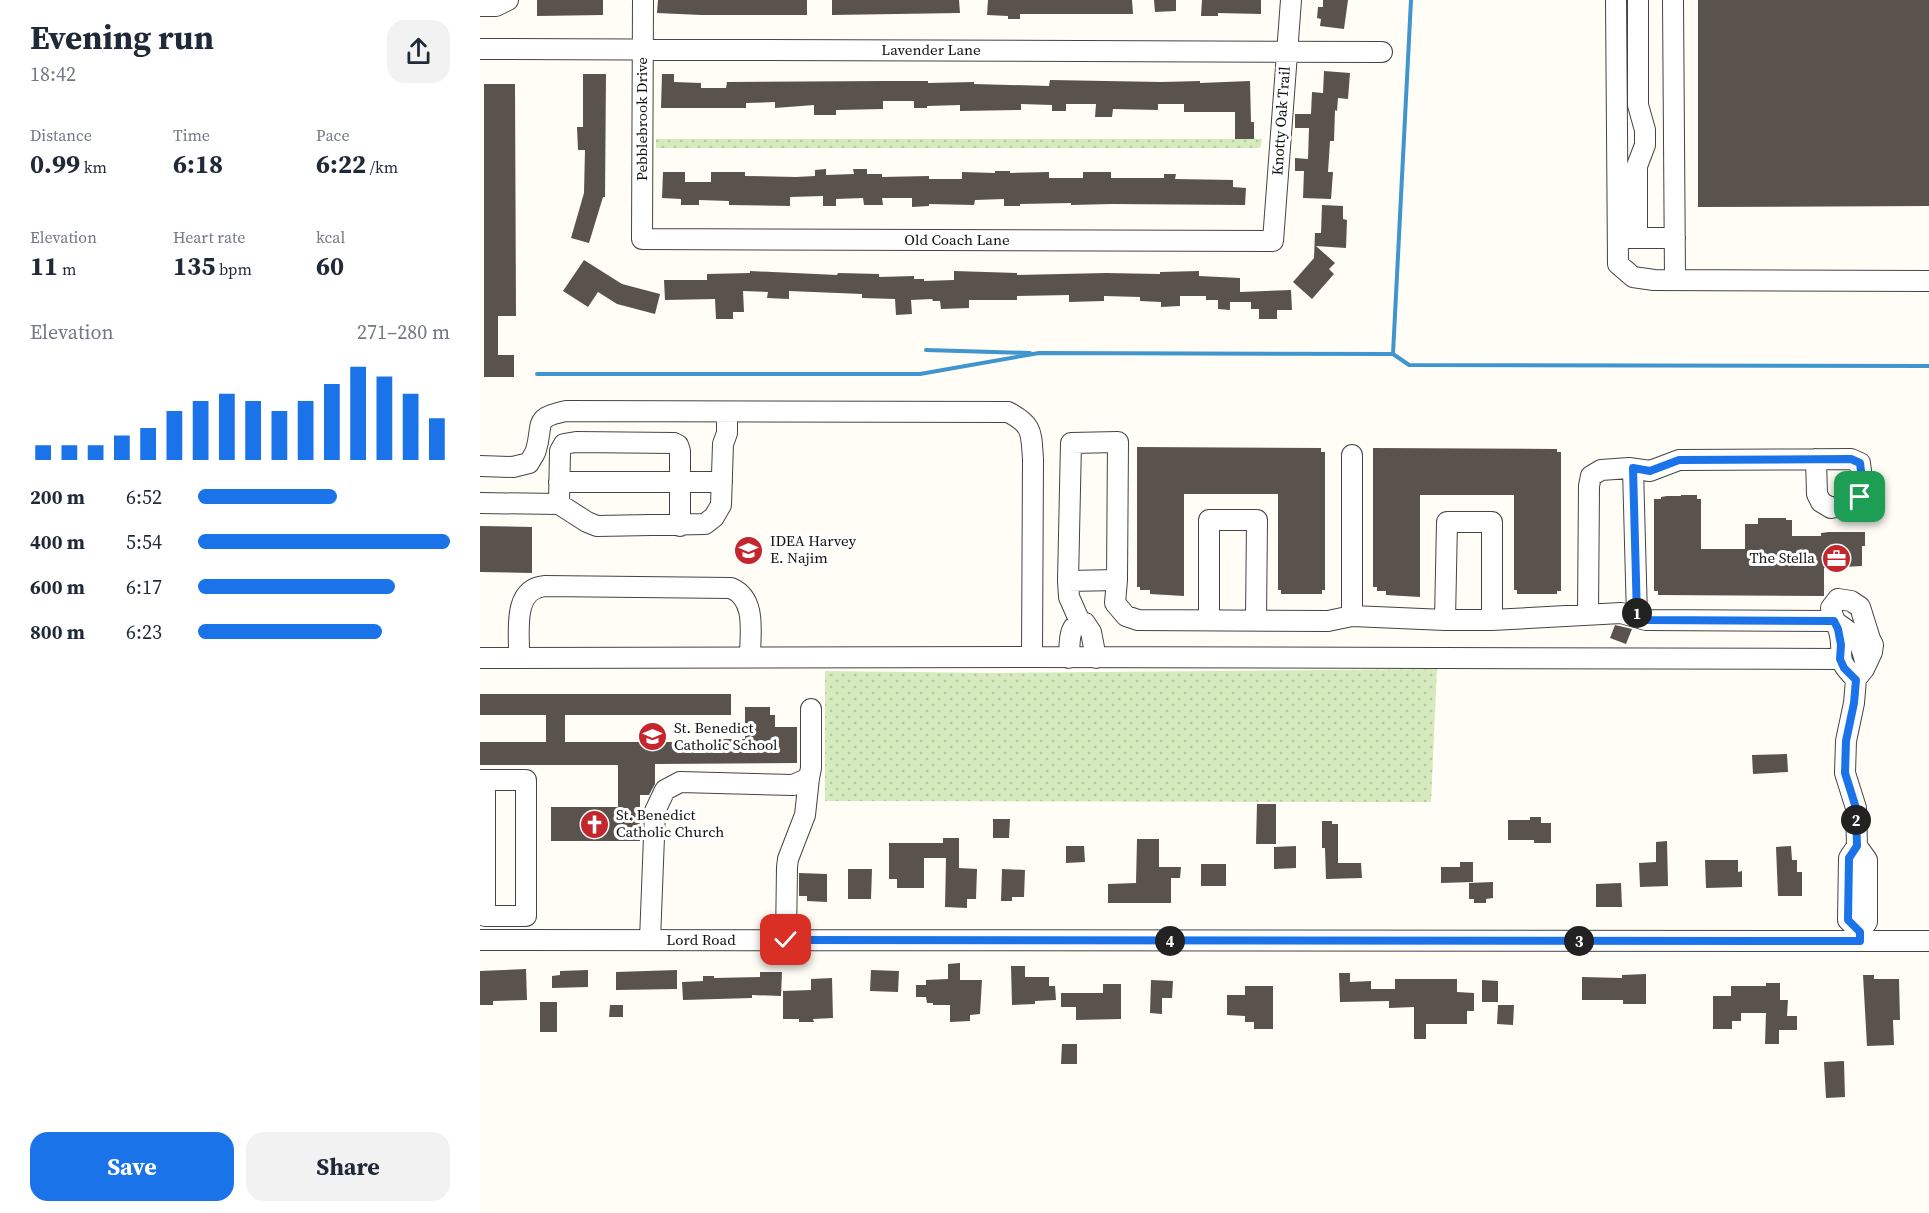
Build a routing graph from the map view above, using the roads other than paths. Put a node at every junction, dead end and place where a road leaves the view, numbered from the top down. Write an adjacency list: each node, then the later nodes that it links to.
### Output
1 (508, 0): 7 (street)
2 (643, 0): 9 (street, Pebblebrook Drive)
3 (1291, 0): 10 (street, Knotty Oak Trail)
4 (1616, 0): 13 (street)
5 (1638, 0): 13 (street)
6 (1673, 0): 14 (street)
7 (480, 6)
8 (480, 48): 9 (street, Lavender Lane)
9 (643, 49): 10 (street, Lavender Lane); 12 (street, Pebblebrook Drive)
10 (1286, 52): 11 (street, Lavender Lane); 15 (street, Knotty Oak Trail)
11 (1382, 52)
12 (642, 238): 15 (street, Old Coach Lane)
13 (1627, 238): 14 (street); 16 (street)
14 (1675, 238): 16 (street)
15 (1273, 241)
16 (1675, 280): 17 (street)
17 (1929, 281)
18 (720, 412): 21 (street); 25 (street); 41 (street)
19 (1352, 455): 32 (street)
20 (1816, 459): 22 (street)
21 (480, 466)
22 (1633, 468): 31 (street); 33 (street)
23 (559, 482): 24 (street); 24 (street); 27 (street)
24 (680, 482): 25 (street); 28 (street)
25 (722, 482): 28 (street)
26 (480, 503): 27 (street)
27 (559, 504): 28 (street)
28 (680, 526)
29 (1117, 580): 30 (street); 30 (street); 34 (street)
30 (1068, 581): 39 (street)
31 (1588, 614): 33 (street); 37 (street)
32 (1352, 616): 35 (street); 36 (street)
33 (1637, 617): 38 (street)
34 (1209, 620): 35 (street); 35 (street)
35 (1256, 620)
36 (1445, 620): 37 (street); 37 (street)
37 (1492, 620)
38 (1834, 621): 46 (street); 47 (street)
39 (1080, 622): 44 (street); 45 (street)
40 (750, 657): 41 (street); 43 (street); 43 (street)
41 (1032, 657): 44 (street)
42 (480, 658): 43 (street)
43 (519, 658)
44 (1069, 658): 45 (street)
45 (1096, 658): 46 (street)
46 (1840, 659): 47 (street)
47 (1861, 672): 52 (street)
48 (811, 709): 49 (street)
49 (809, 778): 54 (street); 55 (street)
50 (483, 780): 51 (street); 51 (street)
51 (483, 916): 53 (street)
52 (1860, 936): 55 (street, Lord Road); 56 (street, Lord Road)
53 (483, 940): 54 (street, Lord Road)
54 (651, 940): 55 (street, Lord Road)
55 (786, 940)
56 (1929, 941)

